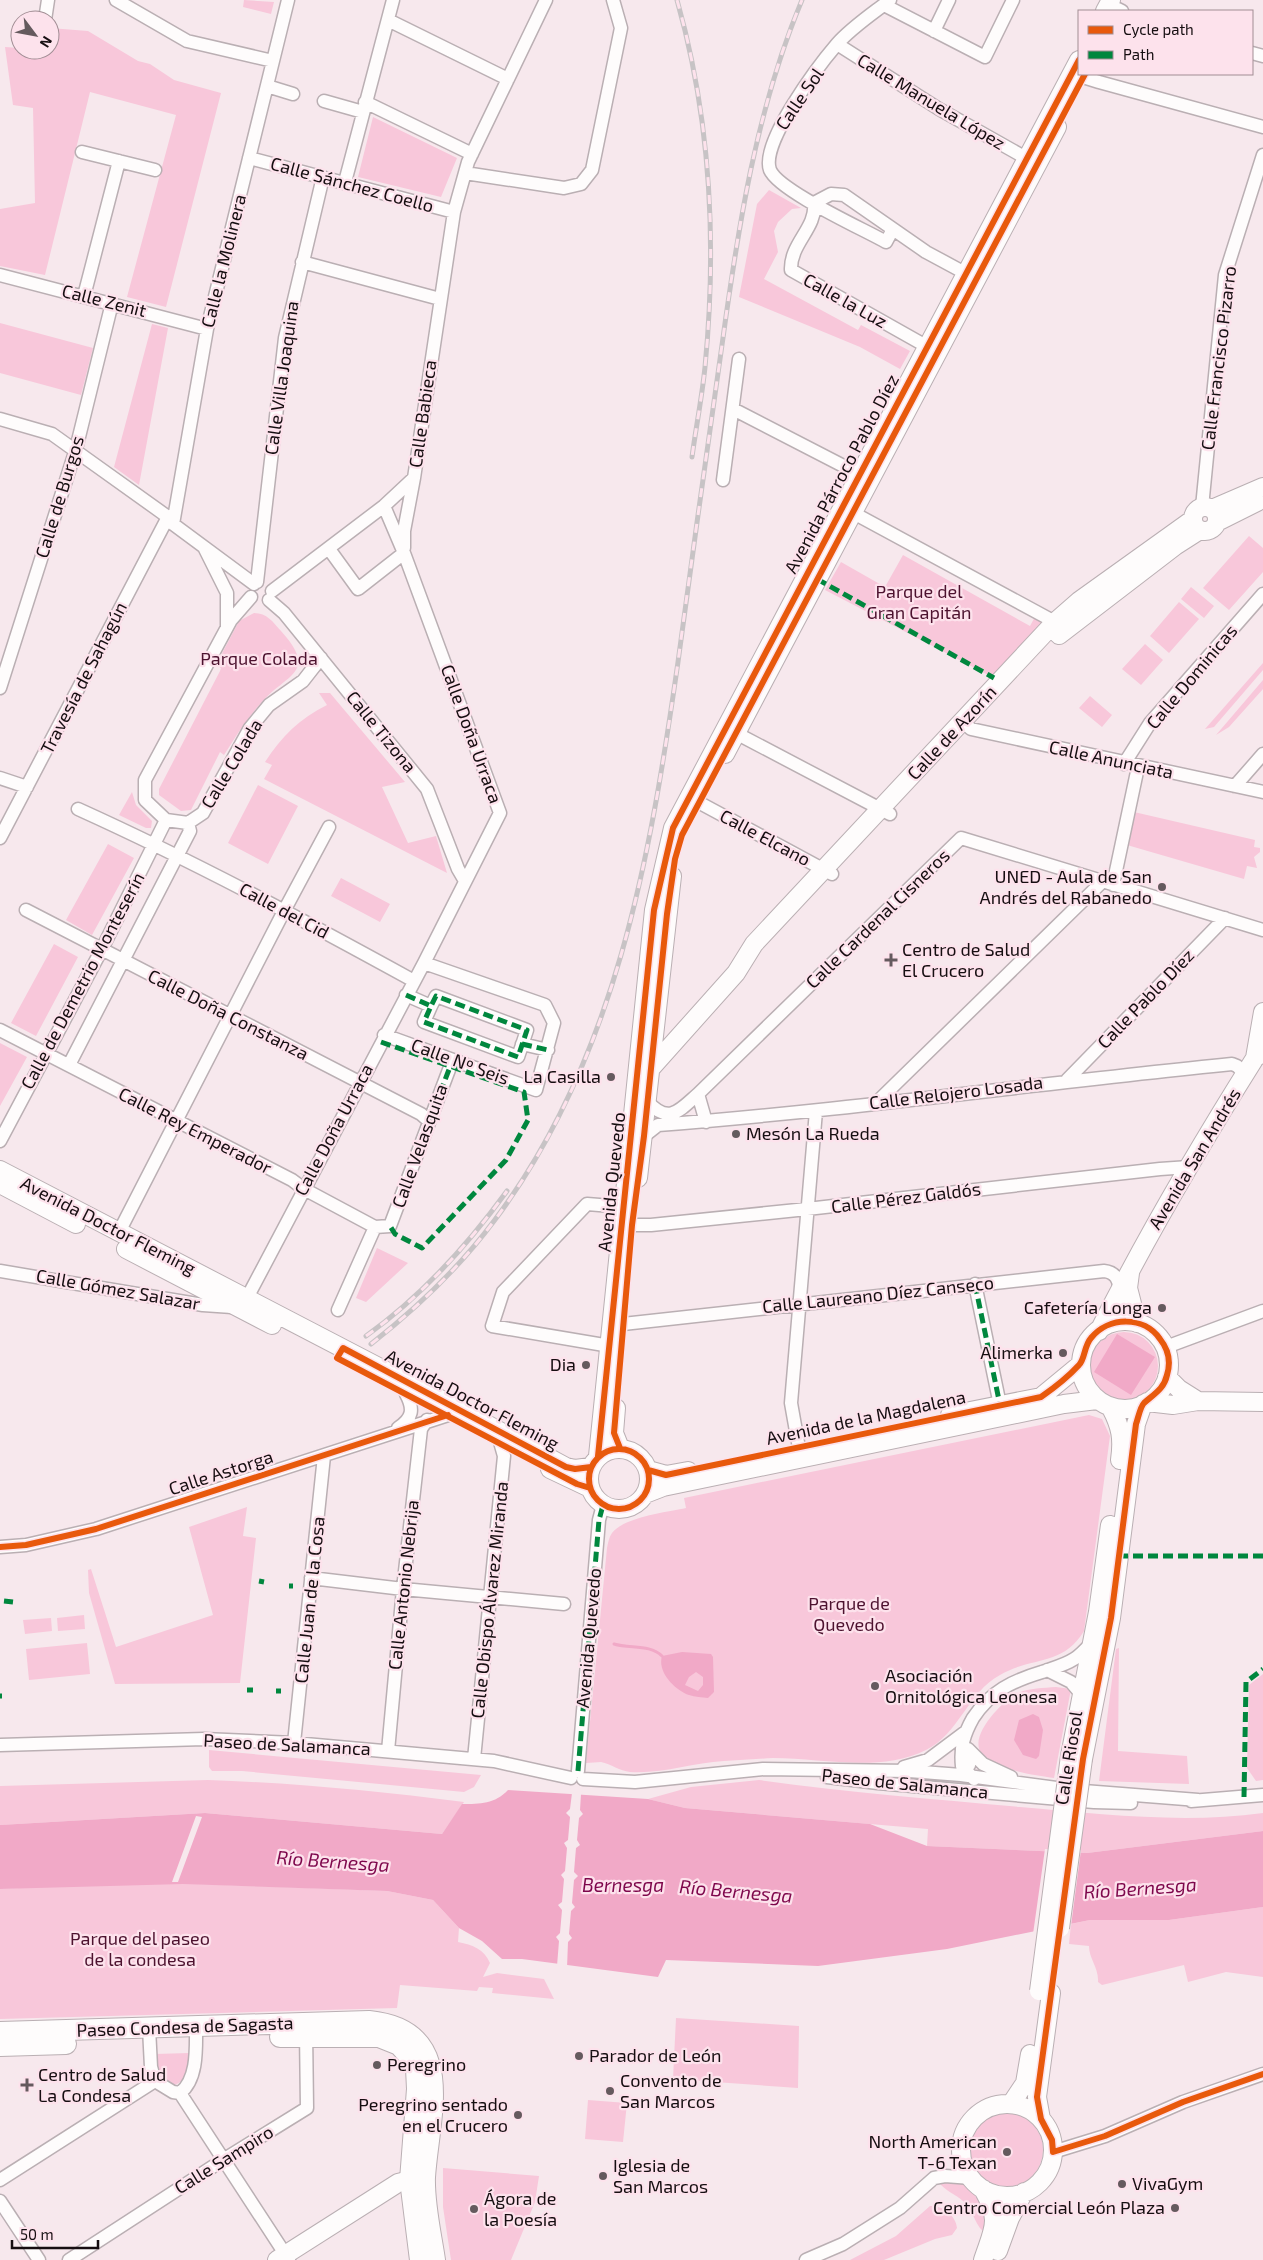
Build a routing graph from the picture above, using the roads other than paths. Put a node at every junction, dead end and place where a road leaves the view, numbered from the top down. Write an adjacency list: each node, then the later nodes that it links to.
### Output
1 (116, 0): 12 (street)
2 (288, 0): 12 (street, Calle la Molinera)
3 (393, 0): 9 (street)
4 (546, 0): 16 (street, Calle Babieca)
5 (613, 0): 29 (street)
6 (949, 0): 10 (street)
7 (1013, 0): 10 (street)
8 (887, 2): 10 (street); 11 (street, Calle Sol)
9 (388, 20): 16 (street); 20 (street)
10 (934, 31)
11 (837, 44): 26 (street, Calle Manuela López); 32 (street, Calle Sol)
12 (273, 61): 17 (street, Calle la Molinera)
13 (1078, 73): 26 (main road, Avenida Párroco Pablo Díez)
14 (1078, 74): 42 (main road, Avenida Párroco Pablo Díez)
15 (1103, 75): 21 (street)
16 (508, 79): 23 (street, Calle Babieca)
17 (267, 86): 18 (street); 25 (street, Calle la Molinera)
18 (292, 94)
19 (324, 102): 20 (street)
20 (364, 107): 23 (street); 31 (street)
21 (1263, 127)
22 (82, 152): 27 (street)
23 (472, 154): 29 (street, Calle Babieca)
24 (1263, 155): 54 (street, Calle Francisco Pizarro)
25 (249, 158): 30 (street, Calle Sánchez Coello); 41 (street, Calle la Molinera)
26 (1026, 158): 36 (main road, Avenida Párroco Pablo Díez)
27 (119, 161): 28 (street); 38 (street)
28 (155, 170)
29 (465, 173): 33 (street, Calle Babieca)
30 (323, 177): 31 (street, Calle Sánchez Coello); 35 (street, Calle Villa Joaquina)
31 (346, 182): 33 (street, Calle Sánchez Coello)
32 (814, 203): 34 (street); 34 (street, Calle Sol); 42 (street, Calle la Luz)
33 (454, 212): 39 (street, Calle Babieca)
34 (893, 229): 36 (street)
35 (302, 262): 39 (street); 59 (street, Calle Villa Joaquina)
36 (965, 272): 42 (main road, Avenida Párroco Pablo Díez)
37 (0, 275): 38 (street, Calle Zenit)
38 (84, 296): 40 (street, Calle Zenit)
39 (440, 299): 48 (street, Calle Babieca)
40 (112, 303): 41 (street, Calle Zenit); 46 (street, Calle de Burgos)
41 (207, 328): 55 (street, Calle la Molinera)
42 (932, 348): 47 (main road, Avenida Párroco Pablo Díez); 53 (main road, Avenida Párroco Pablo Díez)
43 (739, 359): 44 (street)
44 (733, 409): 47 (street); 49 (street)
45 (0, 419): 46 (street)
46 (76, 449): 55 (street); 66 (street, Calle de Burgos)
47 (859, 474): 53 (main road, Avenida Párroco Pablo Díez)
48 (414, 478): 52 (street, Calle Babieca); 58 (street, Calle Doña Urraca)
49 (723, 480)
50 (1263, 486): 54 (main road, Calle de Azorín)
51 (1263, 499): 54 (main road, Calle de Azorín)
52 (384, 506): 57 (street, Calle Babieca); 58 (street, Calle Doña Urraca)
53 (847, 510): 63 (street); 68 (main road, Avenida Párroco Pablo Díez)
54 (1205, 517): 63 (main road, Calle de Azorín); 67 (main road, Calle de Azorín)
55 (170, 520): 56 (street); 74 (street, Travesía de Sahagún)
56 (204, 547): 59 (street); 64 (street)
57 (329, 549): 58 (street); 61 (street, Calle Babieca)
58 (404, 553): 86 (street, Calle Doña Urraca)
59 (255, 583): 61 (street); 62 (street)
60 (1263, 594): 70 (street, Calle Dominicas)
61 (270, 595): 62 (street); 65 (street, Calle Tizona)
62 (251, 597): 64 (street)
63 (1055, 622): 67 (main road, Calle de Azorín)
64 (226, 628): 79 (street)
65 (321, 658): 80 (street, Calle Colada); 86 (street, Calle Tizona)
66 (0, 688)
67 (966, 725): 70 (street, Calle Anunciata); 78 (main road, Calle de Azorín)
68 (731, 731): 76 (main road, Avenida Párroco Pablo Díez); 78 (street); 90 (main road, Avenida Párroco Pablo Díez)
69 (1261, 760): 73 (street)
70 (1124, 764): 71 (street, Calle Anunciata)
71 (1138, 767): 73 (street, Calle Anunciata); 87 (street)
72 (0, 778): 74 (street)
73 (1235, 786): 75 (street, Calle Anunciata)
74 (27, 787): 82 (street, Travesía de Sahagún)
75 (1263, 792)
76 (698, 802): 85 (street, Calle Elcano); 90 (main road, Avenida Párroco Pablo Díez)
77 (78, 810): 83 (street, Calle del Cid)
78 (885, 812): 85 (main road, Calle de Azorín)
79 (166, 820): 80 (street, Calle Colada); 83 (street, Calle de Demetrio Monteserín)
80 (188, 823): 84 (street, Calle de Demetrio Monteserín)
81 (329, 827): 89 (street)
82 (0, 838)
83 (154, 844): 84 (street, Calle del Cid); 93 (street, Calle de Demetrio Monteserín)
84 (177, 855): 89 (street, Calle del Cid); 94 (street, Calle de Demetrio Monteserín)
85 (828, 872): 99 (main road, Calle de Azorín)
86 (465, 881): 95 (street, Calle Doña Urraca)
87 (1108, 883): 91 (street, Calle Cardenal Cisneros); 117 (street, Calle Cardenal Cisneros); 119 (street)
88 (26, 910): 93 (street, Calle Doña Constanza)
89 (284, 911): 96 (street, Calle del Cid); 101 (street)
90 (661, 912): 102 (main road); 111 (main road, Avenida Quevedo)
91 (1225, 918): 92 (street, Calle Cardenal Cisneros); 115 (street, Calle Pablo Díez)
92 (1263, 930)
93 (102, 949): 94 (street, Calle Doña Constanza); 109 (street, Calle de Demetrio Monteserín)
94 (123, 960): 101 (street, Calle Doña Constanza); 112 (street, Calle de Demetrio Monteserín)
95 (424, 963): 96 (street, Calle Doña Urraca); 108 (street)
96 (414, 981): 97 (street, Calle Doña Urraca)
97 (406, 995): 98 (street); 105 (street, Calle Doña Urraca)
98 (431, 1006): 106 (street); 106 (street)
99 (702, 1012): 103 (main road, Calle de Azorín); 111 (main road, Calle de Azorín)
100 (1263, 1012): 110 (main road)
101 (230, 1015): 116 (street, Calle Doña Constanza); 121 (street)
102 (657, 1017): 103 (main road); 107 (main road)
103 (675, 1027): 107 (main road, Calle de Azorín)
104 (0, 1030): 109 (street, Calle Rey Emperador)
105 (384, 1035): 108 (street, Calle Nº Seis); 116 (street, Calle Doña Urraca)
106 (522, 1044): 108 (street)
107 (654, 1046): 111 (main road, Calle de Azorín)
108 (548, 1050)
109 (45, 1053): 112 (street, Calle Rey Emperador); 126 (street, Calle de Demetrio Monteserín)
110 (1259, 1055): 114 (main road, Avenida San Andrés)
111 (646, 1061): 118 (main road, Avenida Quevedo)
112 (69, 1065): 121 (street, Calle Rey Emperador)
113 (450, 1067): 122 (street, Calle Velasquita)
114 (1245, 1074): 115 (street, Calle Relojero Losada); 127 (main road, Avenida San Andrés)
115 (1067, 1080): 119 (street, Calle Relojero Losada)
116 (360, 1082): 122 (street, Calle Doña Constanza); 130 (street, Calle Doña Urraca)
117 (698, 1094): 118 (street, Calle Cardenal Cisneros); 123 (street)
118 (644, 1103): 124 (street); 125 (main road, Avenida Quevedo); 131 (main road, Avenida Quevedo)
119 (876, 1103): 120 (street, Calle Relojero Losada)
120 (816, 1110): 123 (street, Calle Relojero Losada); 132 (street)
121 (175, 1121): 130 (street, Calle Rey Emperador); 135 (street)
122 (429, 1121): 134 (street, Calle Velasquita)
123 (706, 1122): 124 (street, Calle Relojero Losada)
124 (664, 1125): 125 (street, Calle Relojero Losada)
125 (644, 1136): 133 (main road, Avenida Quevedo)
126 (0, 1141)
127 (1190, 1167): 132 (street, Calle Pérez Galdós); 136 (main road, Avenida San Andrés)
128 (0, 1170): 135 (main road, Avenida Doctor Fleming)
129 (0, 1184): 140 (main road, Avenida Doctor Fleming)
130 (304, 1189): 134 (street, Calle Rey Emperador); 140 (street, Calle Doña Urraca)
131 (624, 1206): 133 (main road, Avenida Quevedo); 147 (street)
132 (807, 1209): 133 (street, Calle Pérez Galdós); 141 (street)
133 (627, 1225): 145 (main road, Avenida Quevedo); 147 (main road, Avenida Quevedo)
134 (376, 1227): 142 (street, Calle Velasquita)
135 (119, 1232): 140 (main road, Avenida Doctor Fleming)
136 (1130, 1268): 139 (main road, Avenida San Andrés); 144 (main road, Avenida San Andrés)
137 (0, 1270): 140 (street, Calle Gómez Salazar)
138 (975, 1284): 139 (street, Calle Laureano Díez Canseco); 141 (street, Calle Laureano Díez Canseco); 156 (street)
139 (1119, 1291): 146 (main road, Avenida San Andrés)
140 (242, 1303): 151 (main road, Avenida Doctor Fleming); 164 (main road, Avenida Doctor Fleming)
141 (799, 1304): 145 (street, Calle Laureano Díez Canseco); 162 (street)
142 (338, 1310)
143 (1263, 1311): 148 (street)
144 (1138, 1322): 146 (main road); 148 (main road)
145 (623, 1324): 161 (main road, Avenida Quevedo)
146 (1099, 1331): 149 (main road)
147 (610, 1346): 164 (main road, Avenida Quevedo)
148 (1166, 1347): 150 (main road)
149 (1081, 1364): 155 (main road); 156 (main road, Avenida de la Magdalena)
150 (1167, 1377): 152 (main road); 154 (main road)
151 (406, 1394): 157 (main road, Avenida Doctor Fleming); 159 (street, Calle Astorga)
152 (1198, 1401): 153 (main road); 154 (main road)
153 (1263, 1402)
154 (1145, 1403): 155 (main road); 182 (main road, Calle Riosol)
155 (1104, 1404): 167 (main road, Avenida de la Magdalena); 174 (main road, Calle Riosol)
156 (1000, 1405): 162 (main road, Avenida de la Magdalena)
157 (448, 1415): 158 (street, Calle Astorga); 160 (main road, Avenida Doctor Fleming)
158 (427, 1420): 159 (street, Calle Astorga); 171 (street, Calle Antonio Nebrija)
159 (384, 1435): 163 (street, Calle Astorga)
160 (500, 1442): 166 (main road, Avenida Doctor Fleming); 172 (street, Calle Obispo Álvarez Miranda)
161 (620, 1448): 164 (main road); 165 (main road)
162 (798, 1448): 165 (main road, Avenida de la Magdalena)
163 (324, 1456): 169 (street, Calle Astorga); 170 (street, Calle Juan de la Cosa)
164 (594, 1461): 166 (main road)
165 (648, 1470): 167 (main road)
166 (590, 1488): 168 (main road)
167 (645, 1494): 168 (main road)
168 (603, 1505): 185 (street, Avenida Quevedo)
169 (0, 1547)
170 (311, 1578): 171 (street); 178 (street, Calle Juan de la Cosa)
171 (403, 1589): 172 (street); 180 (street, Calle Antonio Nebrija)
172 (491, 1595): 173 (street); 183 (street, Calle Obispo Álvarez Miranda)
173 (564, 1604)
174 (1092, 1643): 175 (street); 176 (main road, Calle Riosol)
175 (1046, 1670): 176 (street); 177 (street)
176 (1082, 1695): 182 (main road, Calle Riosol)
177 (965, 1735): 181 (street); 184 (street); 186 (street)
178 (294, 1743): 179 (street, Paseo de Salamanca); 180 (street, Paseo de Salamanca)
179 (0, 1745)
180 (388, 1751): 183 (street, Paseo de Salamanca)
181 (972, 1754): 184 (street); 187 (street)
182 (1077, 1757): 191 (main road, Calle Riosol, bridge)
183 (474, 1759): 185 (street, Paseo de Salamanca)
184 (966, 1774): 186 (street); 187 (street, Paseo de Salamanca); 188 (street, Paseo de Salamanca)
185 (577, 1776): 186 (street, Paseo de Salamanca)
186 (894, 1777): 188 (street, Paseo de Salamanca)
187 (1032, 1784): 190 (street, Paseo de Salamanca)
188 (1020, 1795): 190 (street, Paseo de Salamanca)
189 (1263, 1795): 190 (street, Paseo de Salamanca)
190 (1198, 1800)
191 (1045, 1992): 200 (main road, Calle Riosol); 201 (main road, Calle Riosol)
192 (306, 2030): 194 (main road, Paseo Condesa de Sagasta); 203 (street, Calle Sampiro); 204 (main road, Paseo Condesa de Sagasta)
193 (0, 2032): 195 (main road, Paseo Condesa de Sagasta)
194 (196, 2034): 195 (main road, Paseo Condesa de Sagasta); 199 (street)
195 (149, 2035): 196 (main road, Paseo Condesa de Sagasta); 198 (street)
196 (0, 2046)
197 (1263, 2074): 202 (street)
198 (155, 2081): 199 (street); 205 (street)
199 (180, 2092): 203 (street)
200 (1011, 2104): 201 (main road); 206 (main road)
201 (1041, 2119): 202 (main road)
202 (1053, 2152): 207 (main road)
203 (223, 2160): 209 (street); 211 (street, Calle Sampiro)
204 (417, 2179): 209 (main road); 212 (main road); 213 (main road)
205 (0, 2180)
206 (977, 2184): 207 (main road); 214 (street); 215 (main road)
207 (1024, 2192): 216 (main road)
208 (0, 2201): 210 (street)
209 (284, 2258)
210 (39, 2260)
211 (69, 2260)
212 (420, 2260)
213 (435, 2260)
214 (806, 2260)
215 (983, 2260)
216 (995, 2260)

